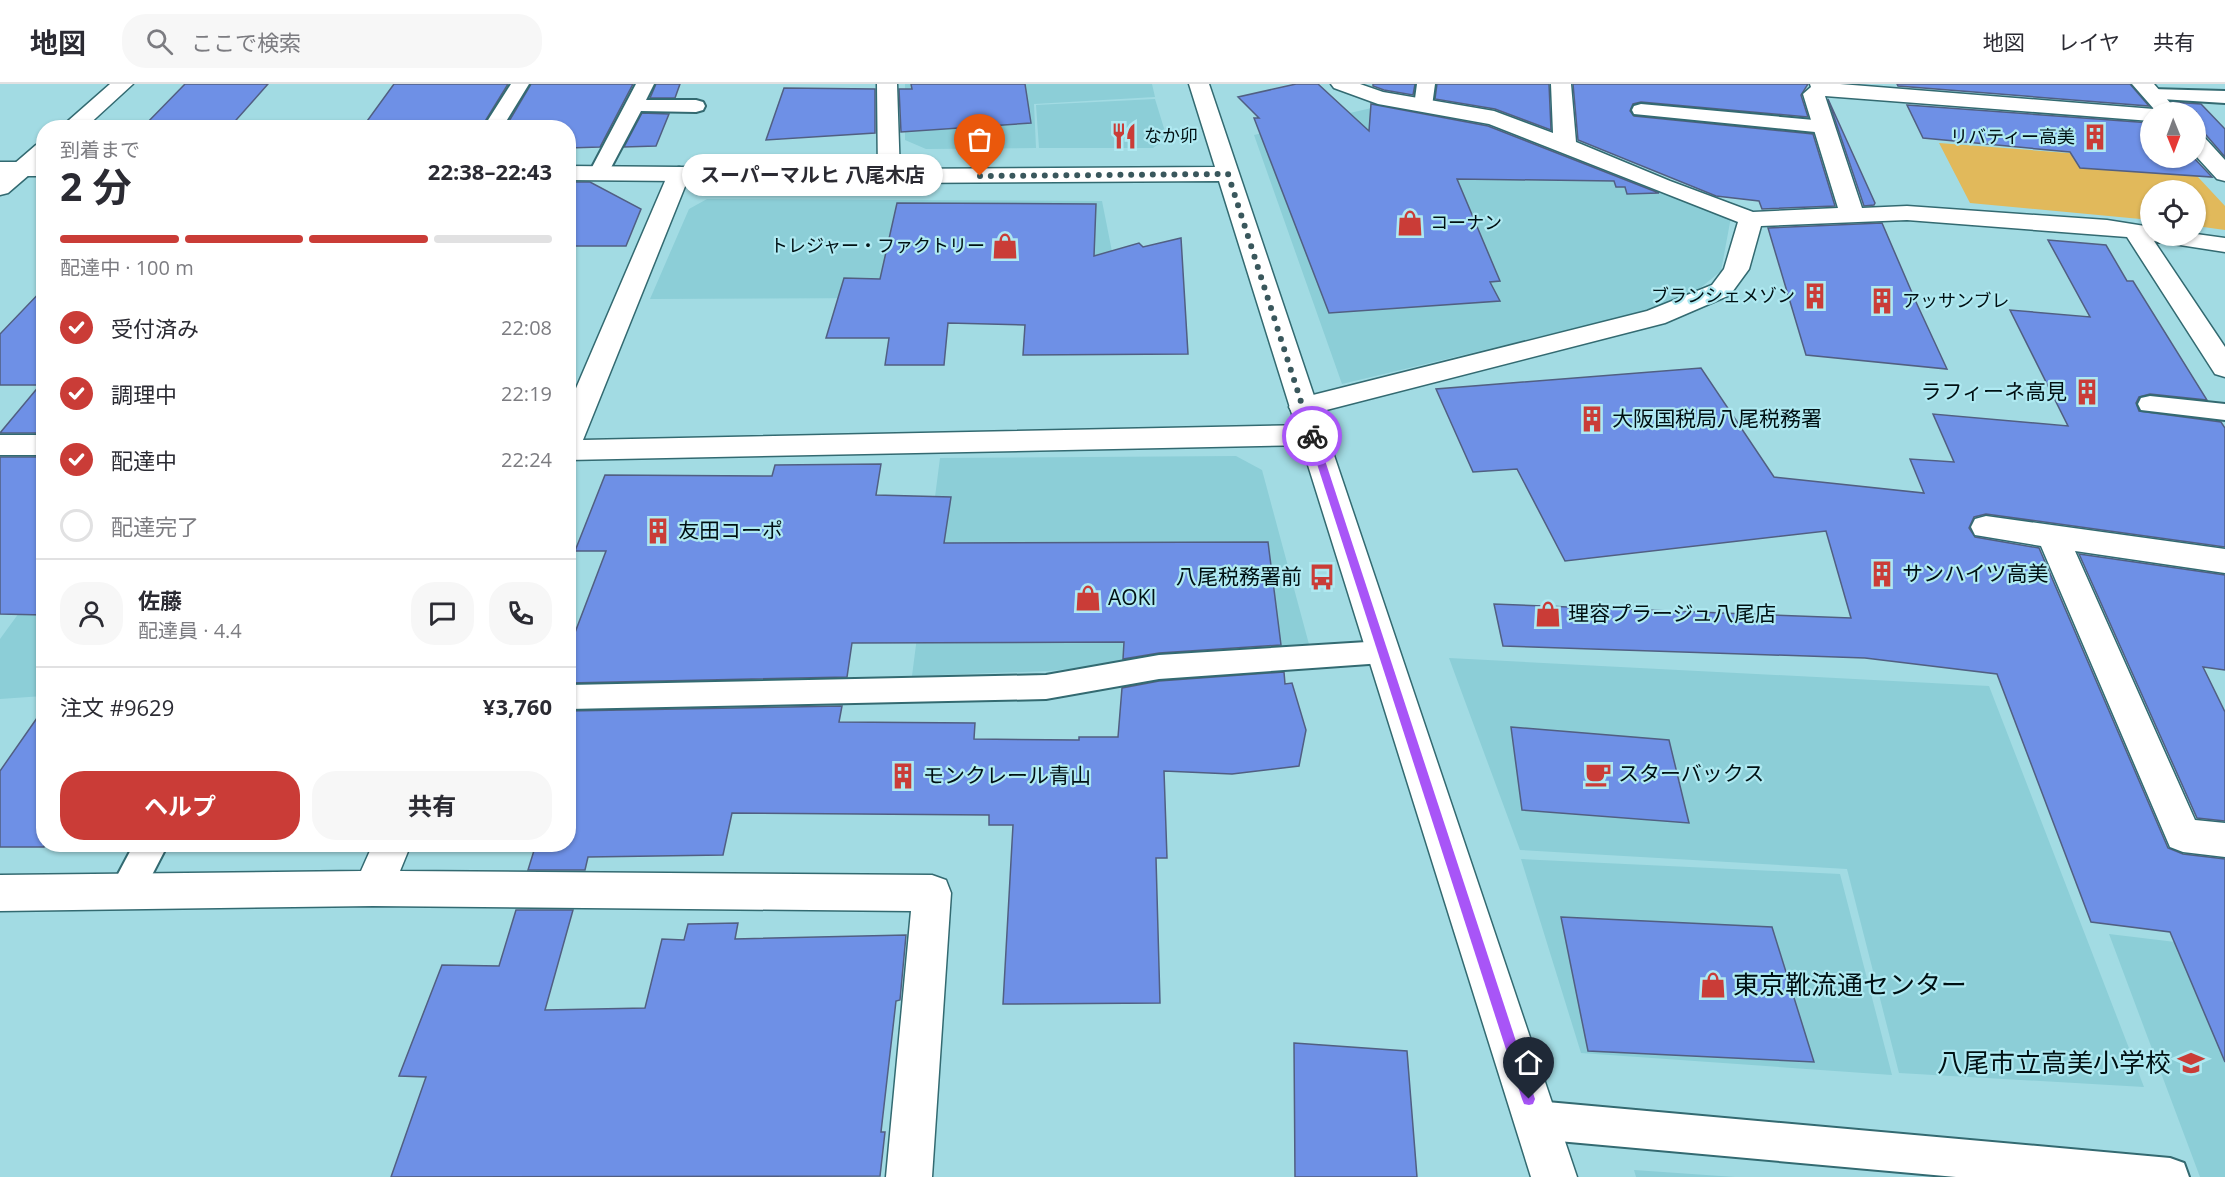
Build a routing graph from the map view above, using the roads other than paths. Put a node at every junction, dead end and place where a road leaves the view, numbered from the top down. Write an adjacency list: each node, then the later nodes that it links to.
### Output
1 (123, 84): 15 (street)
2 (520, 84): 16 (lane)
3 (645, 84): 12 (lane)
4 (887, 84): 27 (street)
5 (1199, 84): 26 (street)
6 (1341, 84): 9 (street)
7 (1561, 84): 18 (street)
8 (1822, 87): 11 (street); 17 (street)
9 (1424, 95): 18 (street)
10 (2225, 97): 11 (lane)
11 (2148, 98)
12 (634, 105): 13 (lane); 24 (lane)
13 (696, 106)
14 (1641, 111): 17 (lane)
15 (80, 120)
16 (497, 120)
17 (1825, 127): 29 (street)
18 (1564, 145): 30 (street)
19 (2206, 152): 21 (street)
20 (36, 157): 22 (street)
21 (2222, 168)
22 (21, 169): 28 (street)
23 (576, 173): 24 (street)
24 (599, 174): 25 (street)
25 (679, 174): 27 (street); 39 (street)
26 (1228, 174): 27 (street); 38 (street)
27 (889, 176)
28 (0, 188)
29 (1852, 215): 30 (street); 31 (street)
30 (1751, 219): 38 (street)
31 (2140, 232)
32 (2206, 242): 33 (street)
33 (2225, 245)
34 (2151, 246): 35 (street)
35 (2225, 368)
36 (2150, 404): 37 (lane)
37 (2225, 412)
38 (1308, 421): 42 (street); 46 (street)
39 (576, 422)
40 (0, 445): 41 (street)
41 (36, 445)
42 (576, 450)
43 (1986, 527): 44 (street)
44 (2053, 537): 45 (street); 48 (street)
45 (2225, 561)
46 (1383, 652): 47 (lane); 54 (street)
47 (576, 697)
48 (2225, 840)
49 (148, 852): 52 (lane)
50 (389, 852): 51 (street)
51 (373, 888): 52 (street); 55 (street)
52 (126, 891): 53 (street)
53 (0, 893)
54 (1536, 1120): 56 (street); 57 (lane)
55 (909, 1177)
56 (1554, 1177)
57 (2170, 1177)

